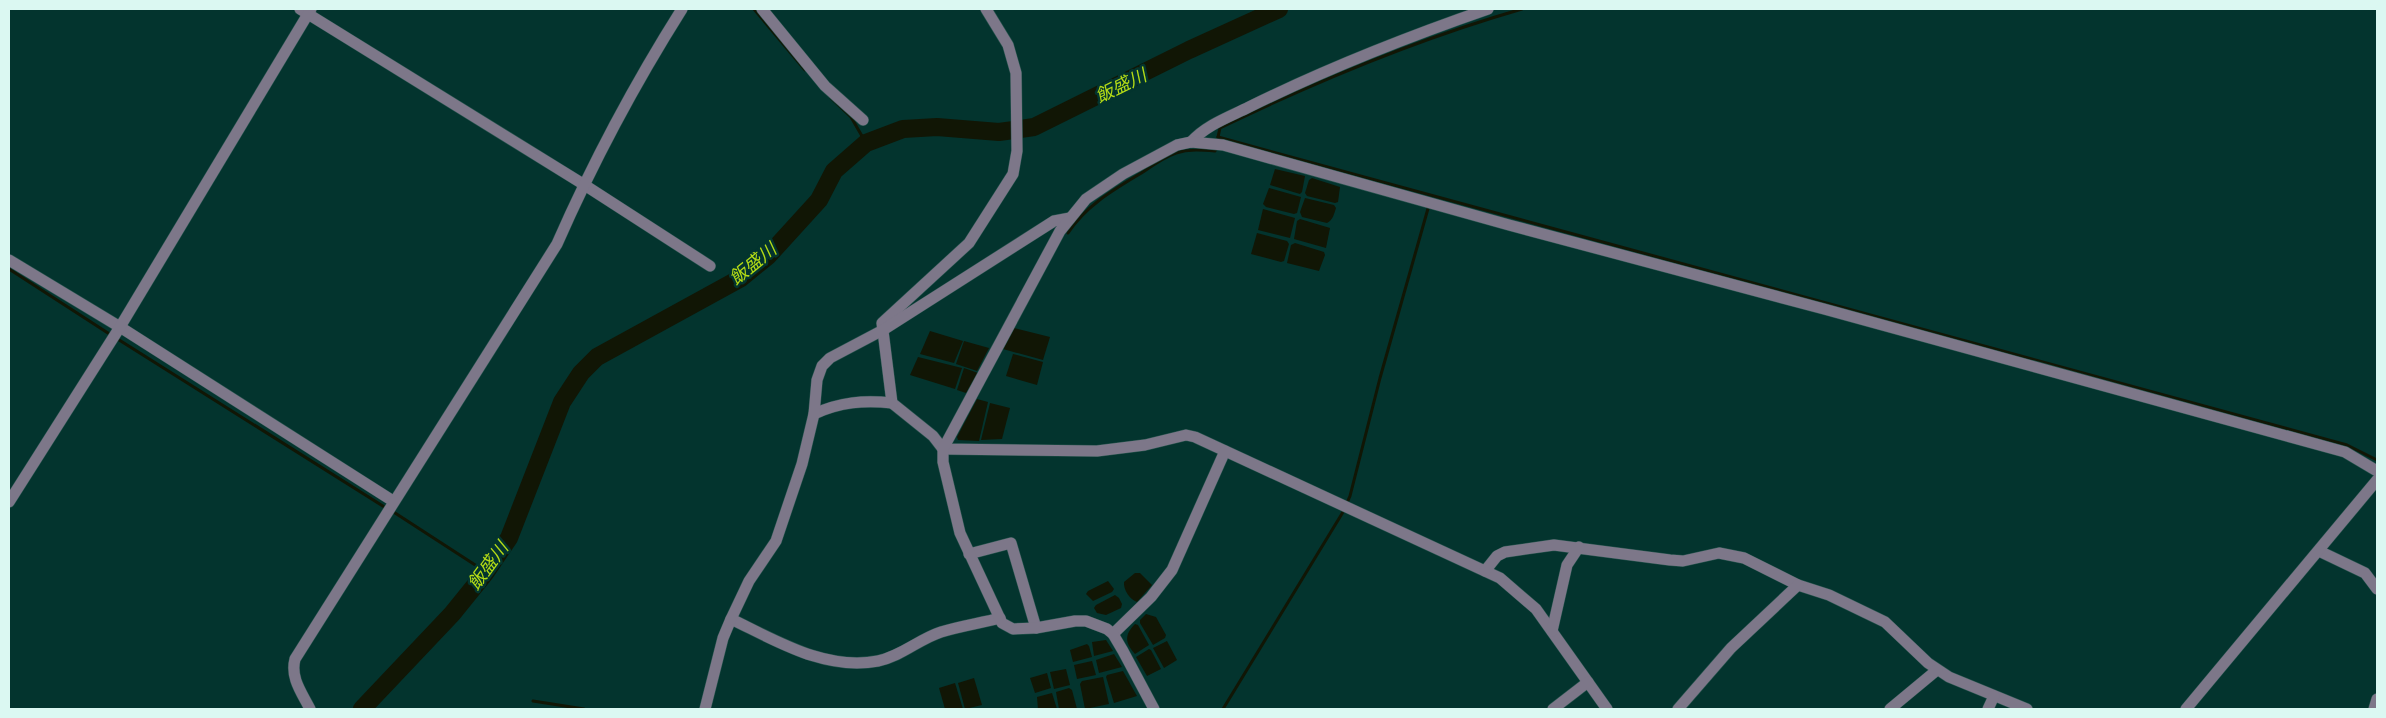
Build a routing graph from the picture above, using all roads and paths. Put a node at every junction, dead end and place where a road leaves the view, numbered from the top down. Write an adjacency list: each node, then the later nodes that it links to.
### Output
1 (682, 9): 8 (street)
2 (762, 9): 6 (street)
3 (986, 9): 13 (street)
4 (1488, 9): 7 (street)
5 (306, 10): 8 (street); 12 (street)
6 (863, 120)
7 (1191, 142): 9 (street); 18 (street)
8 (583, 184): 11 (street); 21 (street)
9 (1070, 218): 13 (street); 16 (street)
10 (9, 260): 12 (street)
11 (710, 266)
12 (119, 329): 20 (street); 21 (street)
13 (883, 330): 14 (street); 15 (street)
14 (892, 403): 15 (street); 16 (street)
15 (814, 414): 29 (street)
16 (943, 449): 17 (street); 24 (street)
17 (1225, 451): 25 (street); 32 (street)
18 (2377, 471)
19 (2377, 480): 23 (street)
20 (9, 502)
21 (394, 502): 37 (street)
22 (1579, 547): 25 (street); 26 (street); 31 (street)
23 (2319, 551): 27 (street); 46 (street)
24 (970, 554): 28 (street); 30 (street)
25 (1485, 571): 31 (street)
26 (1798, 585): 33 (street); 42 (street)
27 (2377, 589)
28 (1000, 618): 29 (street); 30 (street)
29 (731, 619): 38 (street)
30 (1036, 628): 32 (street)
31 (1552, 631): 34 (street)
32 (1113, 634): 39 (street)
33 (1937, 670): 35 (street); 43 (street)
34 (1588, 682): 40 (street); 41 (street)
35 (1994, 696): 44 (street); 45 (street)
36 (2377, 699): 47 (street)
37 (310, 709)
38 (705, 709)
39 (1154, 709)
40 (1553, 709)
41 (1607, 709)
42 (1678, 709)
43 (1890, 709)
44 (1988, 709)
45 (2027, 709)
46 (2186, 709)
47 (2374, 709)

